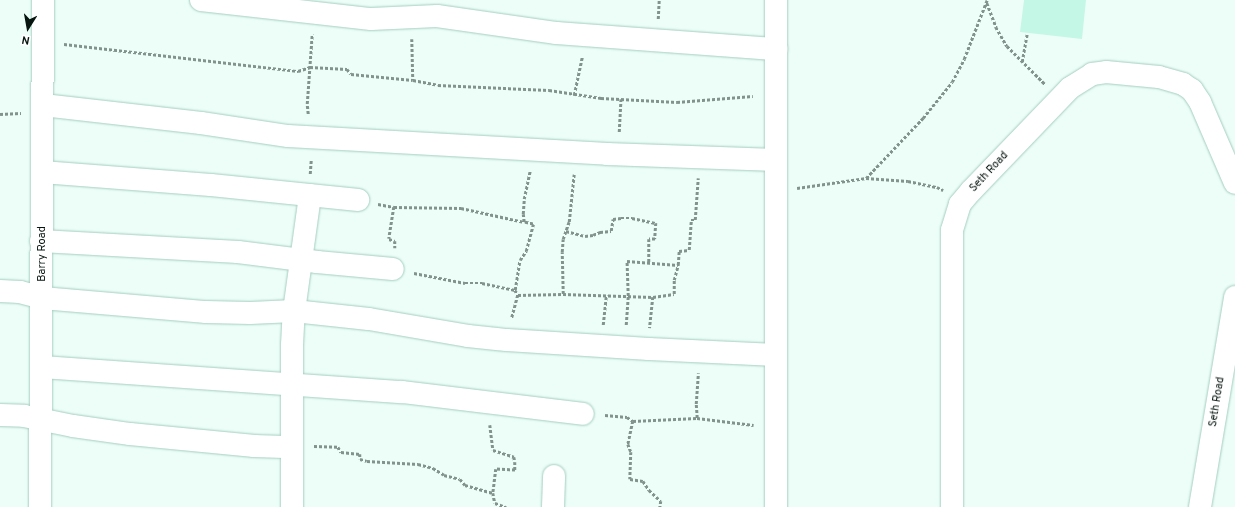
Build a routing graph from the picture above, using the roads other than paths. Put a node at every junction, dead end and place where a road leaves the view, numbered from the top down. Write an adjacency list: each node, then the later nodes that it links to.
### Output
1 (43, 0): 5 (street, Barry Road)
2 (201, 0): 4 (street)
3 (776, 0): 4 (street)
4 (776, 48): 6 (street)
5 (43, 105): 6 (street); 7 (street, Barry Road)
6 (776, 160): 18 (street)
7 (42, 172): 9 (street); 11 (street, Barry Road)
8 (1235, 183): 30 (street, Seth Road)
9 (310, 195): 10 (street); 12 (street)
10 (358, 200)
11 (42, 241): 12 (street); 16 (street, Barry Road)
12 (301, 260): 13 (street); 17 (street)
13 (393, 269)
14 (0, 292): 16 (street)
15 (1235, 297): 31 (street, Seth Road)
16 (42, 298): 17 (street); 19 (street, Barry Road)
17 (294, 311): 18 (street); 20 (street)
18 (776, 354): 29 (street)
19 (42, 367): 20 (street); 23 (street, Barry Road)
20 (291, 386): 21 (street); 24 (street)
21 (583, 414)
22 (0, 415): 23 (street)
23 (41, 419): 24 (street); 26 (street, Barry Road)
24 (292, 447): 27 (street)
25 (554, 476): 28 (street)
26 (40, 507)
27 (292, 507)
28 (552, 507)
29 (776, 507)
30 (952, 507)
31 (1200, 507)

